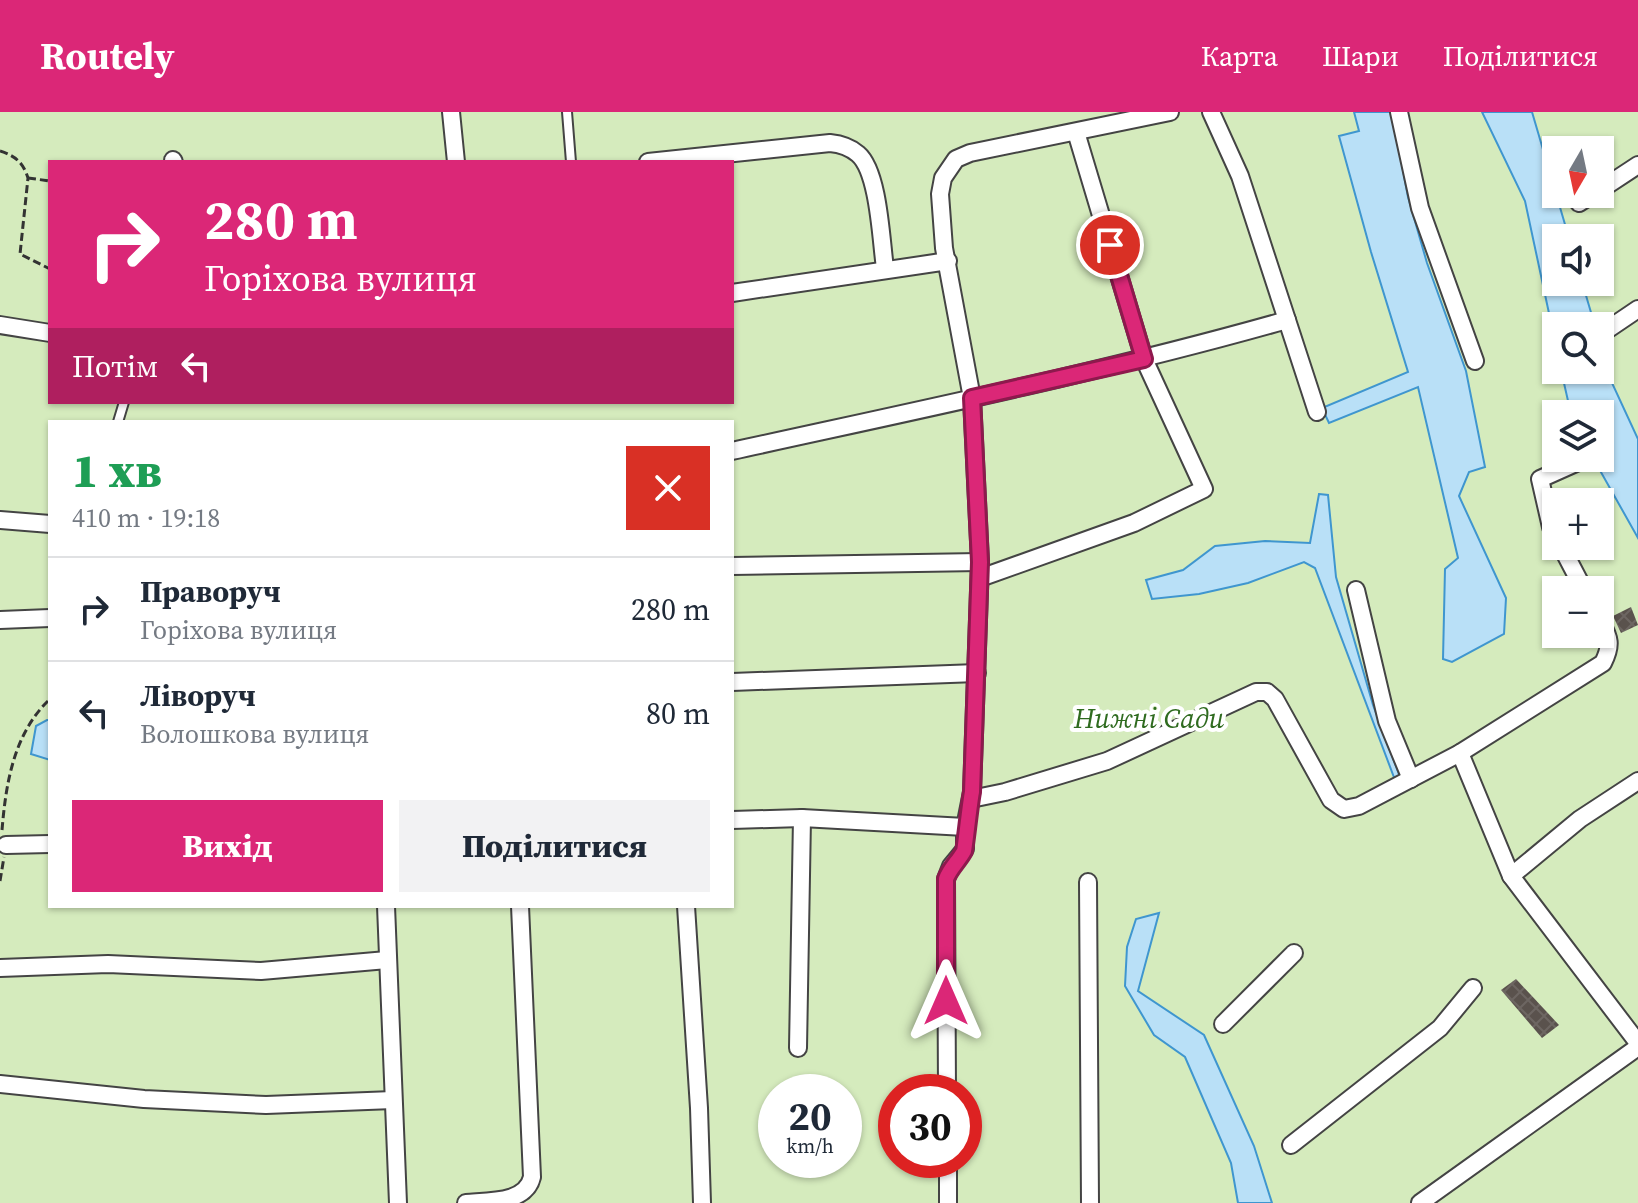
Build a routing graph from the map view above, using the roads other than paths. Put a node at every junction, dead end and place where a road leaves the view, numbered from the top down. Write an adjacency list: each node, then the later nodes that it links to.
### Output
1 (451, 112): 7 (street)
2 (567, 112): 8 (lane)
3 (1167, 112): 6 (street)
4 (1211, 112): 16 (street)
5 (1399, 112): 21 (street)
6 (1076, 132): 12 (street); 20 (street)
7 (456, 160)
8 (571, 160)
9 (667, 160): 13 (street)
10 (1638, 165): 11 (street)
11 (1614, 181)
12 (948, 261): 13 (street); 22 (street)
13 (885, 268): 14 (street)
14 (734, 293)
15 (1638, 309): 18 (street)
16 (1287, 320): 20 (street); 23 (street)
17 (0, 325): 19 (street)
18 (1614, 325)
19 (48, 333)
20 (1144, 359): 22 (street); 30 (street)
21 (1475, 361)
22 (972, 398): 24 (street); 30 (street)
23 (1317, 412)
24 (734, 451)
25 (1556, 472): 26 (street)
26 (1542, 488)
27 (0, 520): 28 (street)
28 (48, 524)
29 (734, 566): 30 (street)
30 (980, 570): 35 (street)
31 (1356, 590): 38 (street)
32 (48, 618): 33 (street)
33 (0, 620)
34 (1610, 648): 37 (street)
35 (977, 673): 36 (street); 40 (street)
36 (734, 682)
37 (1460, 753): 38 (street); 46 (street)
38 (1411, 779): 40 (street)
39 (1638, 781): 46 (street)
40 (971, 799): 43 (street)
41 (802, 818): 42 (street); 43 (street); 57 (street)
42 (734, 820)
43 (965, 827): 58 (street)
44 (48, 844): 45 (street)
45 (6, 845)
46 (1511, 876): 56 (street)
47 (1088, 882): 67 (street)
48 (386, 908): 52 (street)
49 (520, 908): 64 (street)
50 (686, 908): 65 (street)
51 (1294, 953): 55 (street)
52 (387, 960): 53 (street); 60 (street)
53 (0, 968)
54 (1473, 988): 61 (street)
55 (1223, 1024)
56 (1638, 1045): 68 (street)
57 (798, 1048)
58 (947, 1074)
59 (0, 1084): 60 (street)
60 (393, 1100): 63 (street)
61 (1291, 1145)
62 (948, 1178): 66 (street)
63 (398, 1203)
64 (466, 1203)
65 (702, 1203)
66 (948, 1203)
67 (1090, 1203)
68 (1420, 1203)

